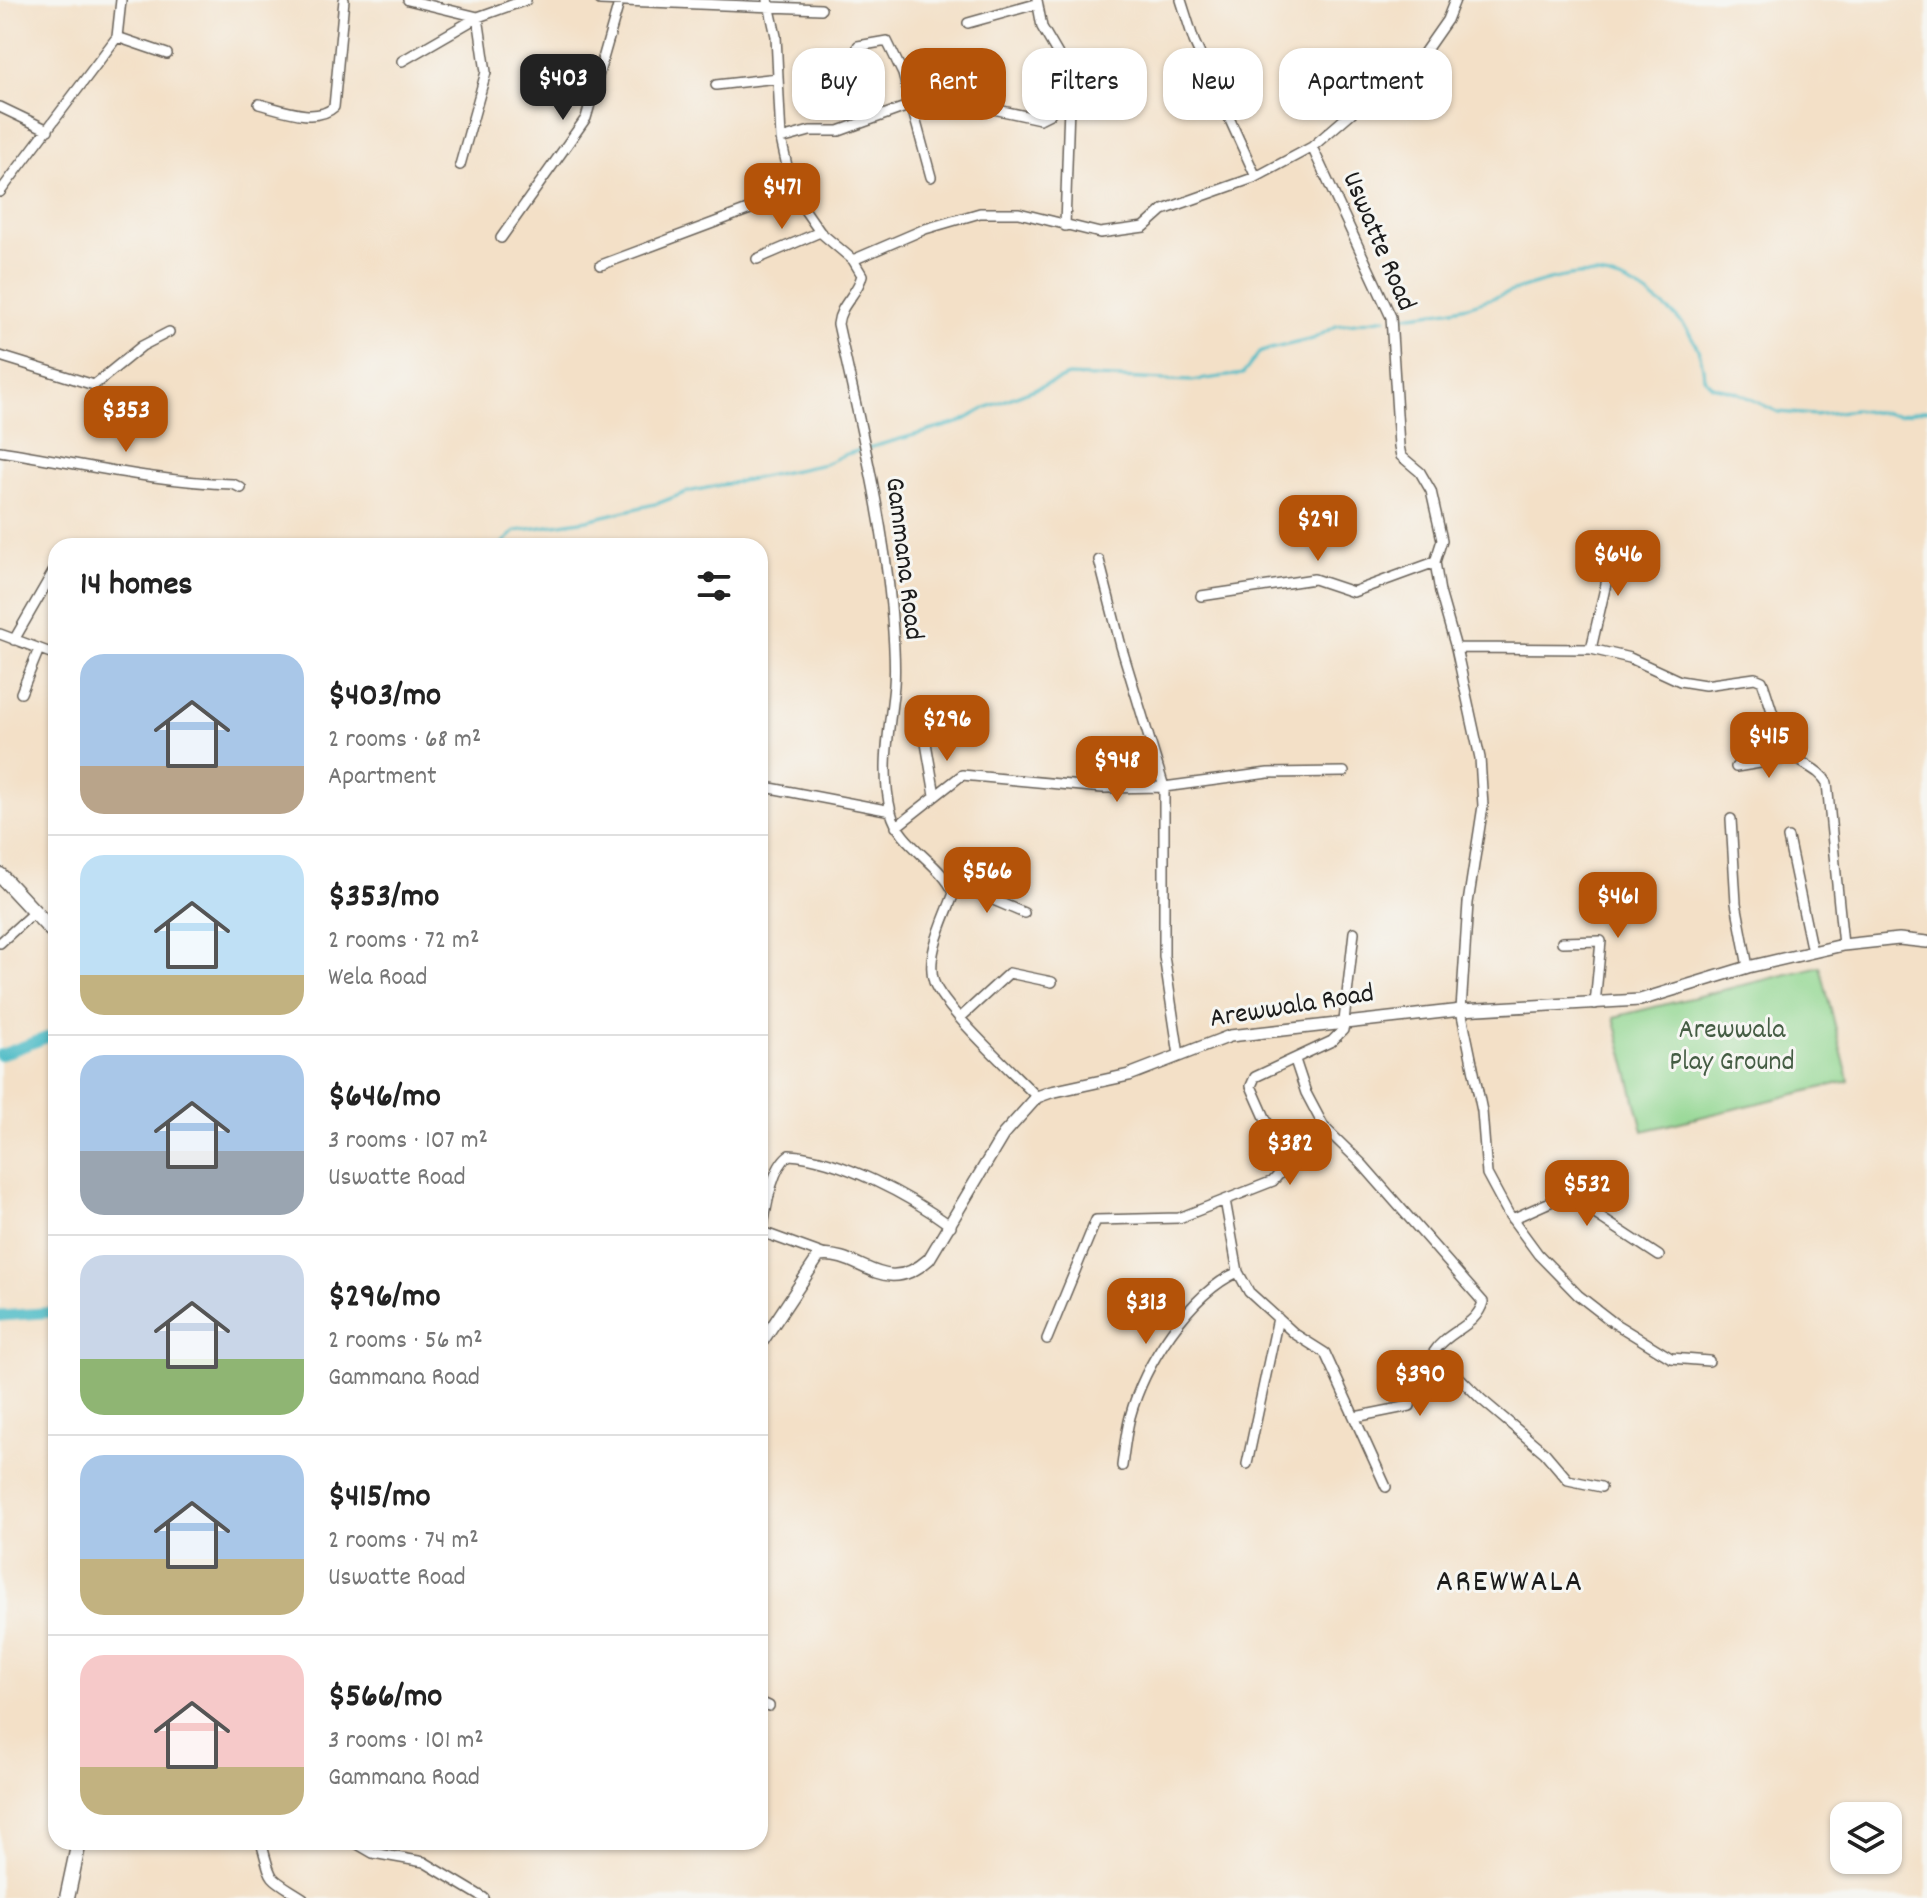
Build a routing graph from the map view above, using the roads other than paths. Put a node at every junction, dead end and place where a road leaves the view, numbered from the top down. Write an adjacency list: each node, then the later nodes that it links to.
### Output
1 (121, 0): 15 (street)
2 (344, 0): 23 (street)
3 (408, 0): 8 (street)
4 (526, 0): 13 (street)
5 (600, 0): 10 (street)
6 (1181, 0): 33 (street)
7 (1455, 0): 30 (street)
8 (430, 2): 13 (street)
9 (1036, 2): 14 (street); 17 (street)
10 (619, 3): 11 (street); 38 (street)
11 (768, 4): 12 (street); 21 (street)
12 (821, 9)
13 (478, 17): 19 (street); 31 (street)
14 (968, 23)
15 (117, 37): 18 (street); 28 (street)
16 (858, 46): 20 (street)
17 (1054, 48)
18 (167, 54)
19 (402, 61)
20 (901, 70)
21 (778, 78): 22 (street); 29 (street)
22 (716, 85)
23 (259, 104)
24 (0, 107): 28 (street)
25 (901, 109): 29 (street)
26 (915, 120): 32 (street)
27 (1069, 120): 36 (street)
28 (48, 130): 34 (street)
29 (781, 139): 35 (street)
30 (1312, 147): 33 (street); 48 (street, Uswatte Road)
31 (460, 165)
32 (931, 177)
33 (1256, 177): 36 (street)
34 (0, 192)
35 (793, 193): 37 (street); 41 (street)
36 (1065, 226): 40 (street)
37 (820, 232): 39 (street); 40 (street)
38 (501, 238)
39 (757, 259)
40 (853, 260): 65 (street, Gammana Road)
41 (601, 265)
42 (169, 332): 43 (street)
43 (0, 356)
44 (0, 451): 45 (street)
45 (241, 488)
46 (1616, 540): 55 (street)
47 (1099, 560): 62 (street)
48 (1435, 562): 50 (street); 53 (street, Uswatte Road)
49 (48, 581): 52 (street)
50 (1201, 596)
51 (0, 634): 52 (street)
52 (14, 640): 54 (street)
53 (1456, 648): 55 (street); 83 (street, Uswatte Road)
54 (39, 649): 56 (street); 57 (street)
55 (1591, 649): 59 (street)
56 (48, 652)
57 (21, 693)
58 (925, 737): 64 (street)
59 (1796, 757): 60 (street); 78 (street)
60 (1736, 767)
61 (1344, 772): 62 (street)
62 (1164, 787): 64 (street); 86 (street)
63 (768, 788): 65 (street)
64 (935, 795): 67 (street)
65 (891, 811): 67 (street, Gammana Road)
66 (1731, 819): 80 (street)
67 (896, 827): 70 (street, Gammana Road)
68 (1788, 838): 79 (street)
69 (1, 880): 71 (main road)
70 (954, 893): 72 (street); 84 (street)
71 (33, 913): 73 (main road); 77 (street)
72 (1024, 913)
73 (48, 927)
74 (1354, 932): 85 (street)
75 (1562, 942): 82 (street)
76 (1927, 942): 78 (street, Arewwala Road)
77 (0, 943)
78 (1843, 945): 79 (street, Arewwala Road)
79 (1812, 952): 80 (street, Arewwala Road)
80 (1748, 967): 82 (street, Arewwala Road)
81 (1052, 982): 84 (street)
82 (1595, 1004): 83 (street, Arewwala Road)
83 (1461, 1010): 85 (street, Arewwala Road); 91 (street, Uswatte Road)
84 (960, 1018): 88 (street)
85 (1346, 1021): 86 (street, Arewwala Road); 87 (street)
86 (1179, 1055): 88 (street, Arewwala Road)
87 (1295, 1060): 89 (street); 100 (street)
88 (1037, 1097): 92 (street)
89 (1225, 1200): 96 (street); 99 (street)
90 (768, 1207): 92 (street)
91 (1512, 1219): 95 (street); 101 (street, Uswatte Road)
92 (951, 1226): 94 (street)
93 (768, 1234): 94 (street)
94 (825, 1255): 98 (street)
95 (1659, 1256)
96 (1238, 1272): 97 (street); 104 (street)
97 (1278, 1318): 102 (street); 103 (street)
98 (768, 1332)
99 (1047, 1339)
100 (1434, 1352): 102 (street); 106 (street)
101 (1709, 1361)
102 (1355, 1417): 105 (street)
103 (1247, 1464)
104 (1122, 1466)
105 (1386, 1487)
106 (1601, 1487)
107 (77, 1850): 110 (main road)
108 (262, 1850): 111 (street)
109 (368, 1850): 112 (street)
110 (67, 1898)
111 (303, 1898)
112 (484, 1898)

